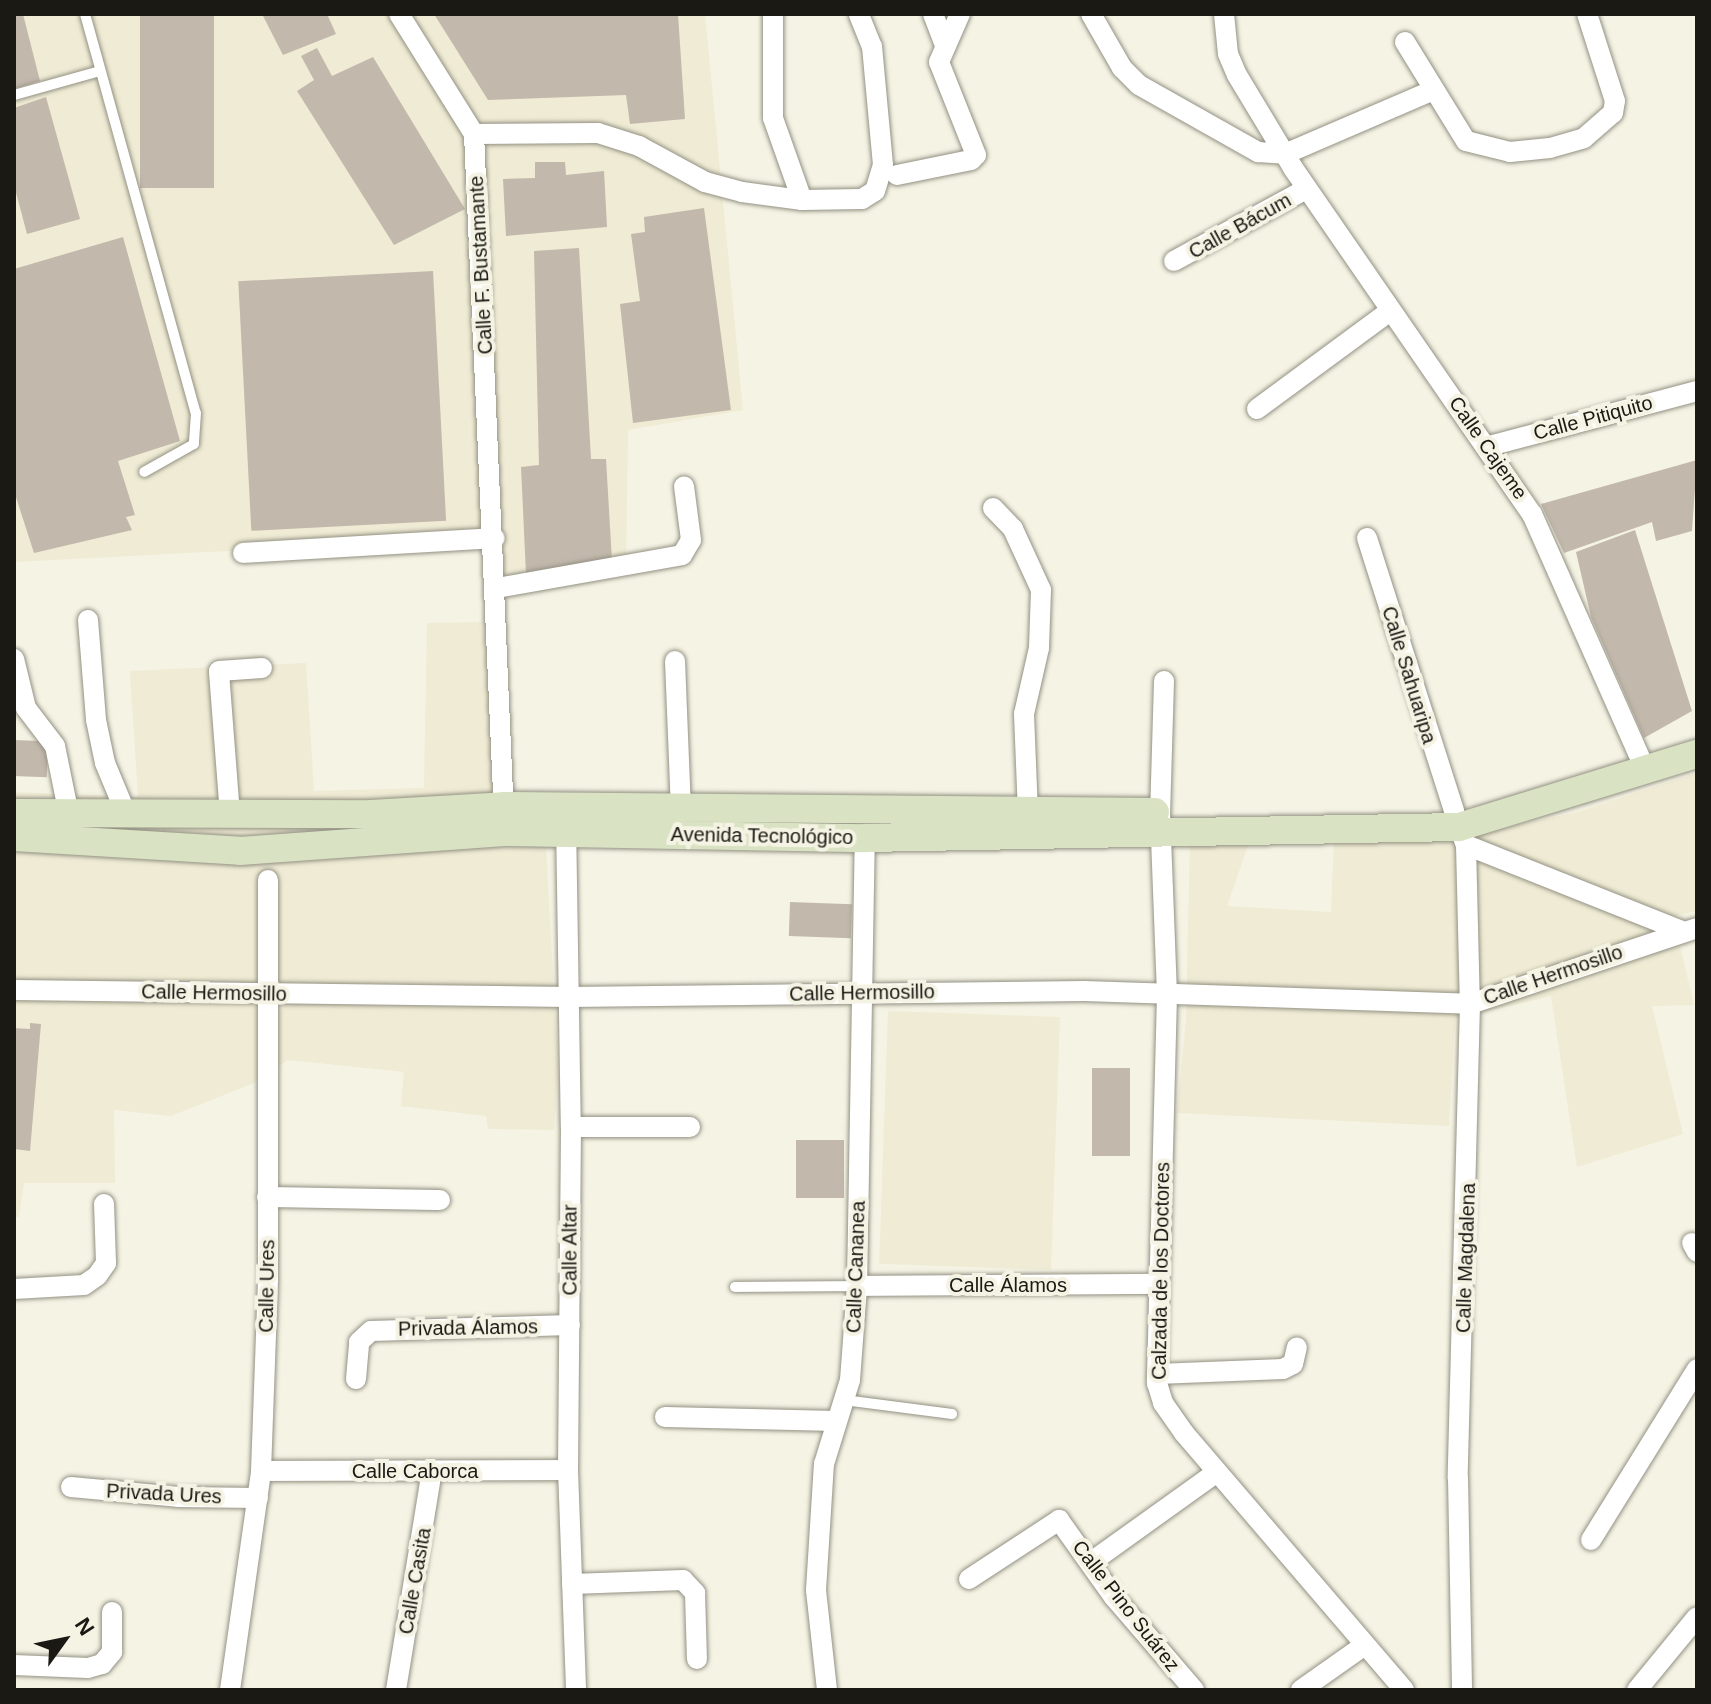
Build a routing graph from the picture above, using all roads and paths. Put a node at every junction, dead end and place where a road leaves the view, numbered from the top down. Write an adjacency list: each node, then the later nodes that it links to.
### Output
1 (85, 14): 12 (lane)
2 (399, 14): 15 (street, Calle F. Bustamante)
3 (773, 14): 19 (street)
4 (859, 14): 19 (street)
5 (933, 14): 10 (street)
6 (960, 14): 10 (street)
7 (1091, 14): 16 (street)
8 (1224, 14): 16 (street, Calle Cajeme)
9 (1587, 14): 13 (street)
10 (944, 42): 17 (street)
11 (1405, 42): 13 (street)
12 (100, 71): 14 (lane); 25 (lane)
13 (1431, 91): 16 (street)
14 (14, 95)
15 (474, 134): 19 (street); 28 (street, Calle F. Bustamante)
16 (1285, 154): 18 (street, Calle Cajeme)
17 (897, 175)
18 (1306, 189): 20 (street, Calle Bácum); 21 (street, Calle Cajeme)
19 (802, 200)
20 (1174, 261)
21 (1390, 311): 23 (street); 24 (street, Calle Cajeme)
22 (1697, 391): 24 (street, Calle Pitiquito)
23 (1257, 409)
24 (1489, 446): 38 (street, Calle Cajeme)
25 (144, 472)
26 (684, 486): 31 (street)
27 (993, 508): 40 (street)
28 (495, 538): 30 (street); 31 (street, Calle F. Bustamante)
29 (1367, 538): 48 (street, Calle Sahuaripa)
30 (243, 553)
31 (497, 588): 45 (street, Calle F. Bustamante)
32 (88, 620): 44 (street)
33 (14, 659): 42 (street)
34 (675, 661): 39 (street)
35 (262, 668): 43 (street)
36 (1164, 681): 47 (street, Calzada de los Doctores)
37 (1697, 754): 38 (main road, Avenida Tecnológico)
38 (1644, 767): 48 (main road, Avenida Tecnológico)
39 (681, 810): 40 (main road, Avenida Tecnológico); 46 (main road, Avenida Tecnológico)
40 (1028, 812): 47 (main road, Avenida Tecnológico)
41 (14, 813): 42 (main road, Avenida Tecnológico)
42 (69, 815): 44 (main road, Avenida Tecnológico)
43 (230, 815): 44 (main road, Avenida Tecnológico); 45 (main road, Avenida Tecnológico)
44 (127, 816)
45 (504, 819): 46 (main road, Avenida Tecnológico); 49 (main road, Avenida Tecnológico)
46 (566, 821): 50 (main road, Avenida Tecnológico); 57 (street, Calle Altar)
47 (1161, 822): 48 (main road, Avenida Tecnológico); 50 (main road, Avenida Tecnológico); 56 (street, Calzada de los Doctores)
48 (1451, 825): 52 (street); 58 (street, Calle Magdalena)
49 (14, 837)
50 (865, 838): 54 (street, Calle Cananea)
51 (268, 880): 55 (street, Calle Ures)
52 (1690, 929): 58 (street, Calle Hermosillo)
53 (14, 990): 55 (street, Calle Hermosillo)
54 (863, 993): 56 (street, Calle Hermosillo); 57 (street, Calle Hermosillo); 65 (street, Calle Cananea)
55 (266, 994): 57 (street, Calle Hermosillo); 61 (street, Calle Ures)
56 (1167, 995): 58 (street, Calle Hermosillo); 64 (street, Calzada de los Doctores)
57 (569, 997): 59 (street, Calle Altar)
58 (1470, 1004): 99 (street, Calle Magdalena)
59 (571, 1127): 60 (street); 68 (street, Calle Altar)
60 (690, 1127)
61 (267, 1197): 62 (street); 78 (street, Calle Ures)
62 (440, 1200)
63 (104, 1204): 67 (street)
64 (1158, 1284): 65 (street, Calle Álamos); 71 (street, Calzada de los Doctores)
65 (857, 1286): 66 (lane); 73 (street, Calle Cananea)
66 (735, 1287)
67 (14, 1289)
68 (570, 1325): 72 (street, Privada Álamos); 77 (street, Calle Altar)
69 (1297, 1347): 71 (street)
70 (1697, 1370): 83 (street)
71 (1157, 1374): 80 (street, Calzada de los Doctores)
72 (356, 1379)
73 (844, 1400): 74 (lane); 76 (street, Calle Cananea)
74 (952, 1414)
75 (665, 1417): 76 (street)
76 (836, 1421): 95 (street, Calle Cananea)
77 (568, 1470): 79 (street, Calle Caborca); 86 (street, Calle Altar)
78 (261, 1471): 79 (street, Calle Caborca); 82 (street, Calle Ures)
79 (432, 1471): 93 (street, Calle Casita)
80 (1217, 1472): 84 (street); 89 (street, Calzada de los Doctores)
81 (71, 1487): 82 (street, Privada Ures)
82 (258, 1498): 92 (street, Calle Ures)
83 (1591, 1540)
84 (1090, 1563): 85 (street, Calle Pino Suárez); 96 (street, Calle Pino Suárez)
85 (969, 1579)
86 (572, 1584): 90 (street); 94 (street, Calle Altar)
87 (112, 1612): 91 (street)
88 (1695, 1622): 100 (street)
89 (1362, 1647): 97 (street); 98 (street, Calzada de los Doctores)
90 (697, 1659)
91 (14, 1665)
92 (230, 1690)
93 (396, 1690)
94 (576, 1690)
95 (827, 1690)
96 (1194, 1690)
97 (1301, 1690)
98 (1404, 1690)
99 (1462, 1690)
100 (1637, 1690)

